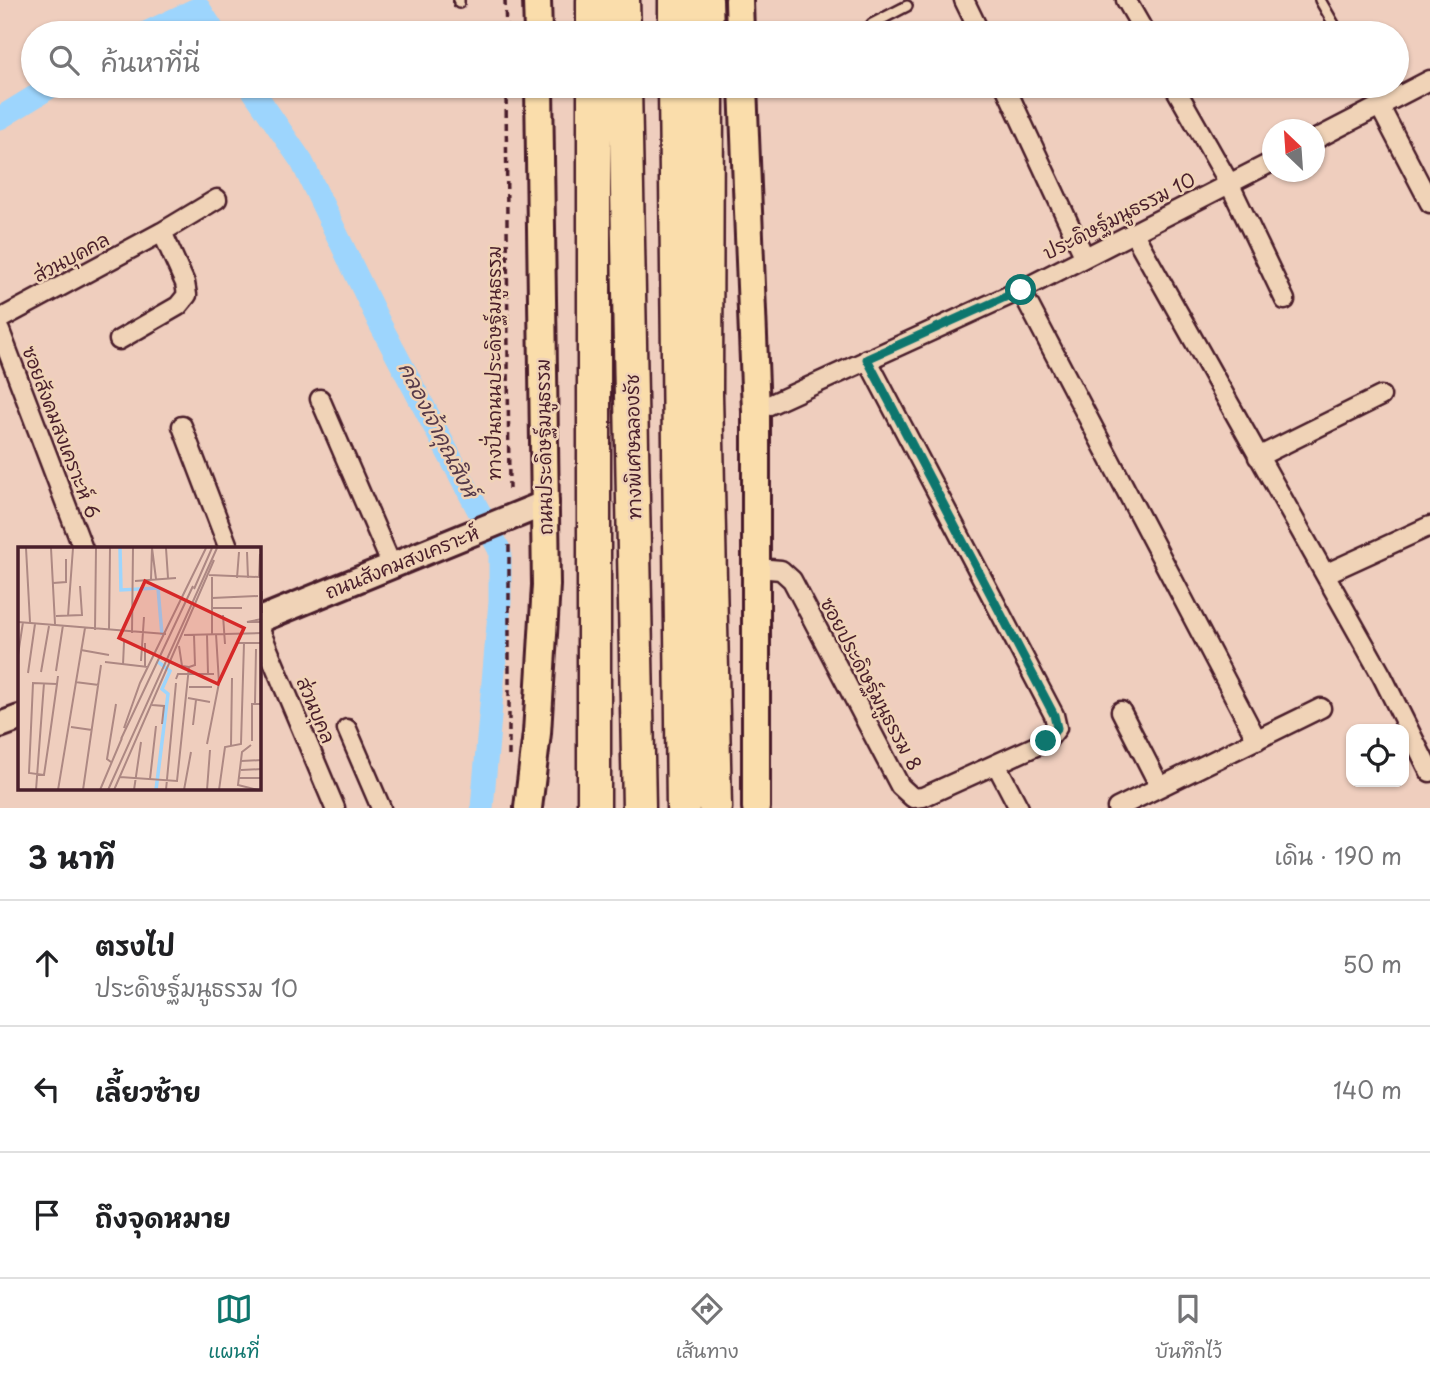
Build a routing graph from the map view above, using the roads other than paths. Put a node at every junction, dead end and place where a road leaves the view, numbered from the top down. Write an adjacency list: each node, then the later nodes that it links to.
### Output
1 (537, 0): 11 (main road)
2 (593, 0): 12 (highway)
3 (623, 0): 13 (highway)
4 (675, 0): 14 (highway)
5 (706, 0): 15 (highway)
6 (738, 0): 16 (main road)
7 (964, 0): 18 (street)
8 (1126, 0): 19 (street)
9 (1320, 0): 20 (lane)
10 (907, 5): 17 (lane)
11 (538, 21)
12 (593, 21)
13 (624, 21)
14 (675, 21)
15 (707, 21)
16 (739, 21)
17 (878, 21)
18 (974, 21)
19 (1138, 21)
20 (1332, 21)
21 (1430, 80): 22 (street)
22 (1409, 91)
23 (539, 98): 53 (main road, ถนนประดิษฐ์มนูธรรม)
24 (594, 98): 72 (highway)
25 (625, 98): 73 (highway, ทางพิเศษฉลองรัช)
26 (676, 98): 74 (highway)
27 (707, 98): 75 (highway)
28 (743, 98): 50 (main road)
29 (1010, 98): 41 (street)
30 (1181, 98): 36 (street)
31 (1375, 98): 33 (lane)
32 (1397, 98): 33 (street)
33 (1380, 107): 34 (street); 38 (street)
34 (1325, 134)
35 (1262, 167): 36 (street, ประดิษฐ์มนูธรรม 10)
36 (1229, 183): 40 (street, ประดิษฐ์มนูธรรม 10); 43 (street)
37 (217, 200): 39 (street, ส่วนบุคคล)
38 (1430, 204)
39 (162, 232): 44 (street, ส่วนบุคคล); 46 (street)
40 (1133, 232): 41 (street, ประดิษฐ์มนูธรรม 10); 52 (street)
41 (1084, 256): 42 (street, ประดิษฐ์มนูธรรม 10)
42 (1021, 290): 47 (street, ประดิษฐ์มนูธรรม 10); 65 (street)
43 (1285, 300)
44 (0, 318)
45 (0, 331): 55 (street, ซอยสังคมสงเคราะห์ 6)
46 (119, 340)
47 (867, 359): 50 (street, ประดิษฐ์มนูธรรม 10); 66 (street, ซอยประดิษฐ์มนูธรรม 8)
48 (1381, 396): 52 (street)
49 (320, 399): 57 (street)
50 (756, 411): 58 (main road)
51 (182, 426): 56 (street)
52 (1258, 457): 59 (street)
53 (546, 503): 57 (main road, ถนนสังคมสงเคราะห์); 71 (main road, ถนนประดิษฐ์มนูธรรม)
54 (1430, 526): 59 (street)
55 (82, 547)
56 (228, 547)
57 (392, 566): 60 (main road, ถนนสังคมสงเคราะห์)
58 (757, 568): 66 (street, ซอยประดิษฐ์มนูธรรม 8); 76 (main road)
59 (1325, 574): 67 (street)
60 (261, 619)
61 (261, 633): 69 (street, ส่วนบุคล)
62 (1321, 709): 65 (street)
63 (1122, 710): 68 (street)
64 (347, 729): 70 (street)
65 (1257, 740): 68 (street)
66 (996, 764): 77 (street)
67 (1430, 772)
68 (1160, 787): 78 (street)
69 (335, 808)
70 (381, 808)
71 (528, 808)
72 (594, 808)
73 (639, 808)
74 (683, 808)
75 (715, 808)
76 (756, 808)
77 (1019, 808)
78 (1117, 808)

